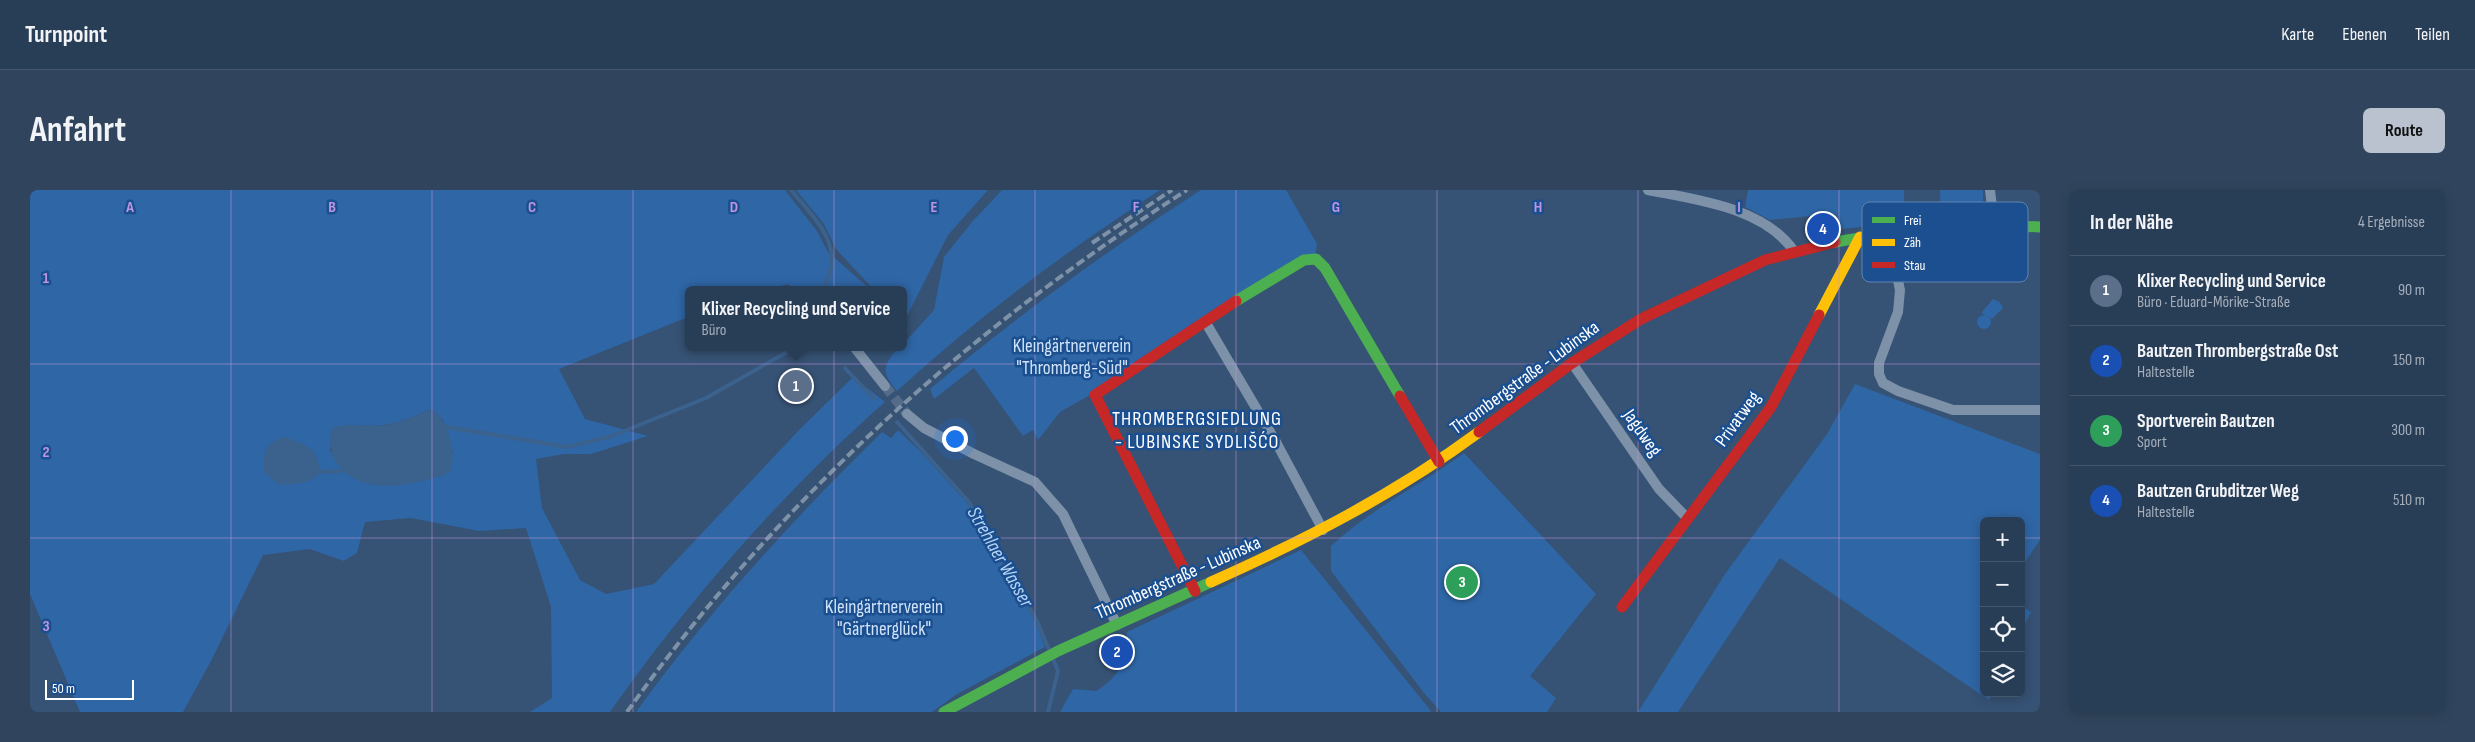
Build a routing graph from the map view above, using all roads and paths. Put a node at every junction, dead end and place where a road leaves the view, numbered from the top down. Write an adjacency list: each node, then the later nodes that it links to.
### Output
1 (1648, 190): 3 (street)
2 (1860, 237): 3 (street, Thrombergstraße - Lubinska); 12 (street, Privatweg)
3 (1794, 251): 7 (street, Thrombergstraße - Lubinska)
4 (1898, 282): 9 (street)
5 (1206, 323): 11 (street); 13 (street); 14 (street)
6 (857, 351): 8 (street)
7 (1572, 363): 11 (street, Thrombergstraße - Lubinska); 12 (street, Jagdweg)
8 (885, 386)
9 (2040, 410)
10 (907, 414): 16 (street)
11 (1439, 462): 13 (street, Thrombergstraße - Lubinska)
12 (1688, 519): 15 (street, Privatweg)
13 (1324, 530): 14 (street, Thrombergstraße - Lubinska)
14 (1195, 591): 16 (street, Thrombergstraße - Lubinska)
15 (1622, 608)
16 (1117, 625): 17 (street, Thrombergstraße - Lubinska)
17 (944, 712)

